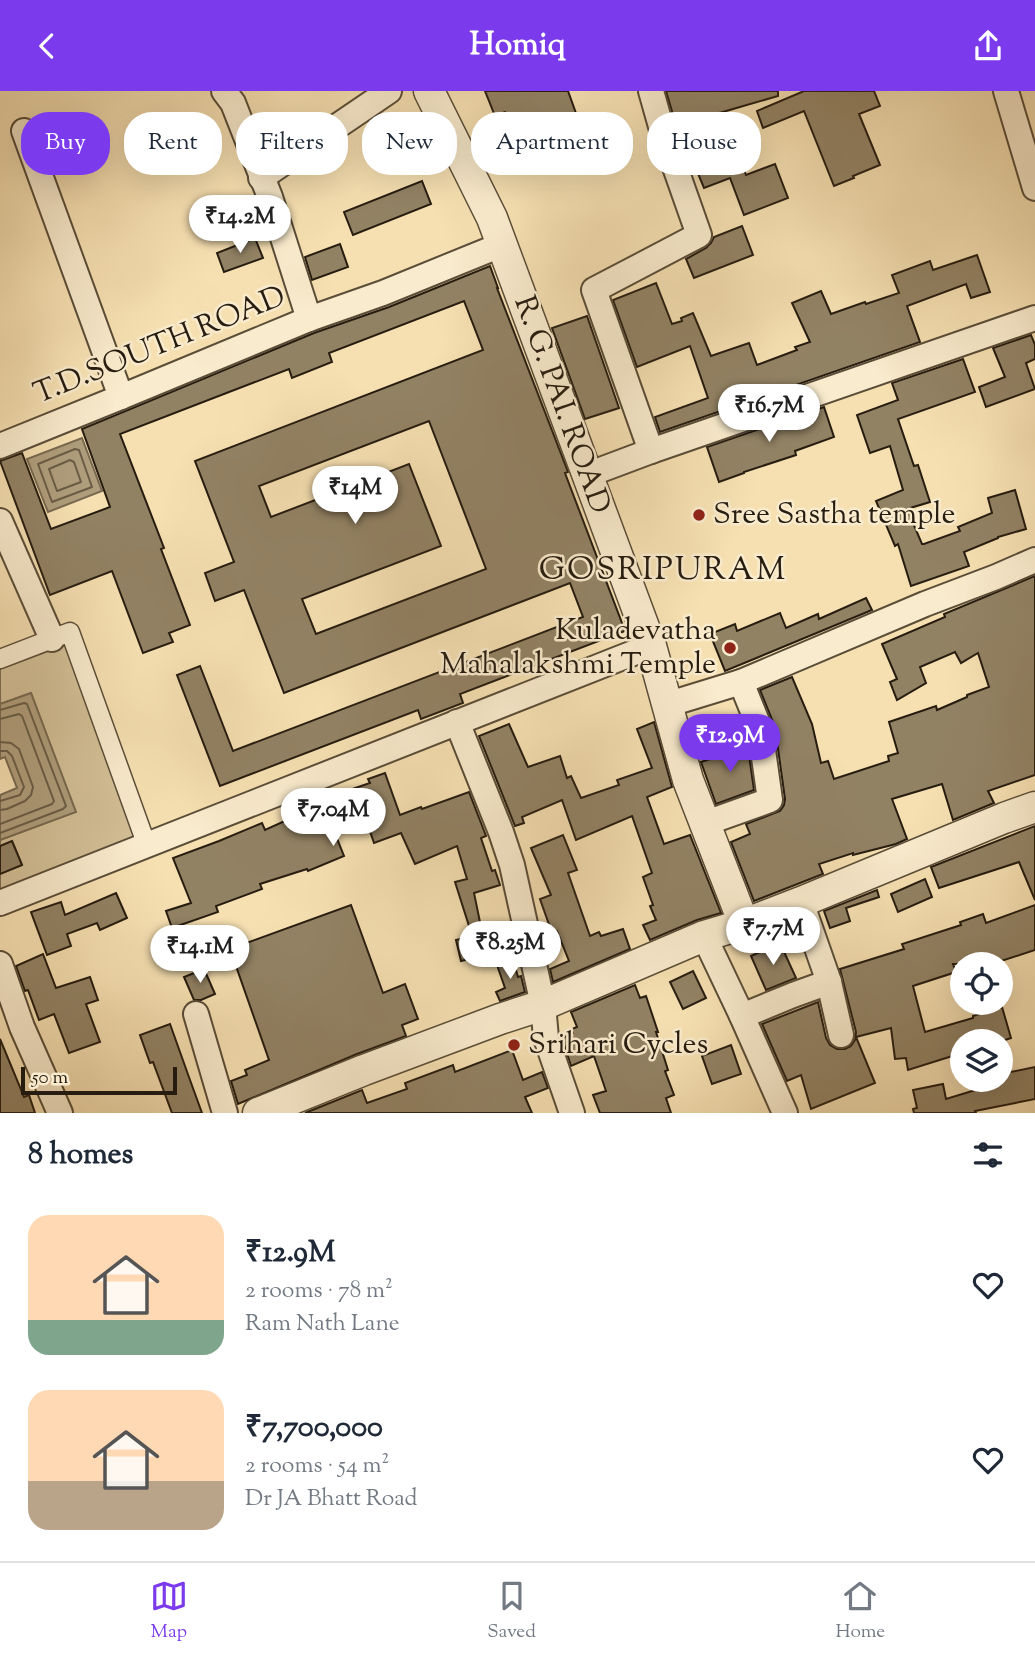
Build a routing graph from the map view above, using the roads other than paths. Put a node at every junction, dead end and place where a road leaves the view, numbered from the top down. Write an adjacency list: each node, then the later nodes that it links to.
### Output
1 (389, 91): 7 (street)
2 (429, 91): 9 (street, R. G. PAI. ROAD)
3 (651, 91): 14 (street)
4 (1006, 91): 8 (street)
5 (228, 97): 7 (street)
6 (40, 175): 12 (street)
7 (261, 178): 11 (street)
8 (1035, 188)
9 (501, 245): 11 (street, T.D.SOUTH ROAD); 15 (street, R. G. PAI. ROAD)
10 (1035, 318): 14 (street)
11 (309, 319): 12 (street, T.D.SOUTH ROAD)
12 (121, 397): 13 (street, T.D.SOUTH ROAD)
13 (0, 446)
14 (651, 451): 15 (street)
15 (587, 475): 19 (street, R. G. PAI. ROAD)
16 (0, 521): 18 (street)
17 (1035, 560): 21 (street)
18 (61, 636): 20 (street); 26 (street)
19 (651, 646): 22 (street, R. G. PAI. ROAD); 23 (street)
20 (0, 659)
21 (741, 682): 22 (street); 25 (street)
22 (666, 705): 25 (street, R. G. PAI. ROAD)
23 (457, 722): 26 (street); 34 (street)
24 (1035, 807): 28 (street)
25 (706, 823): 29 (street, R. G. PAI. ROAD)
26 (147, 846): 27 (street)
27 (5, 901): 30 (street)
28 (801, 902): 29 (street); 33 (street)
29 (744, 924): 31 (street)
30 (0, 925)
31 (704, 936): 34 (street); 36 (street)
32 (0, 964): 38 (street)
33 (829, 982): 36 (street); 37 (street)
34 (543, 1006): 40 (street); 41 (street)
35 (196, 1014): 39 (street)
36 (742, 1016): 42 (street)
37 (841, 1035)
38 (60, 1113)
39 (225, 1113)
40 (258, 1113)
41 (572, 1113)
42 (785, 1113)

